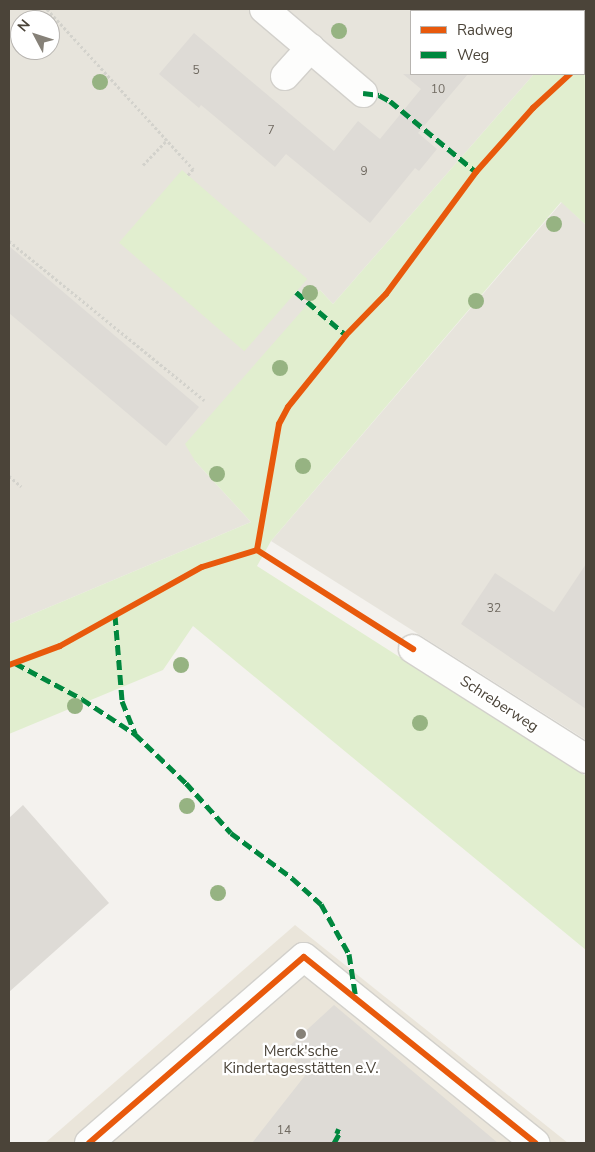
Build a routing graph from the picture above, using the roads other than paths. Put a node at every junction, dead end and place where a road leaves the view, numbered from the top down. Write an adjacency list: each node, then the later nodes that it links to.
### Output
1 (264, 9): 2 (street)
2 (310, 48): 3 (street); 4 (street)
3 (285, 76)
4 (363, 93)
5 (413, 649): 6 (street, Schreberweg)
6 (586, 760)
7 (89, 1143): 8 (street)
8 (535, 1143)

